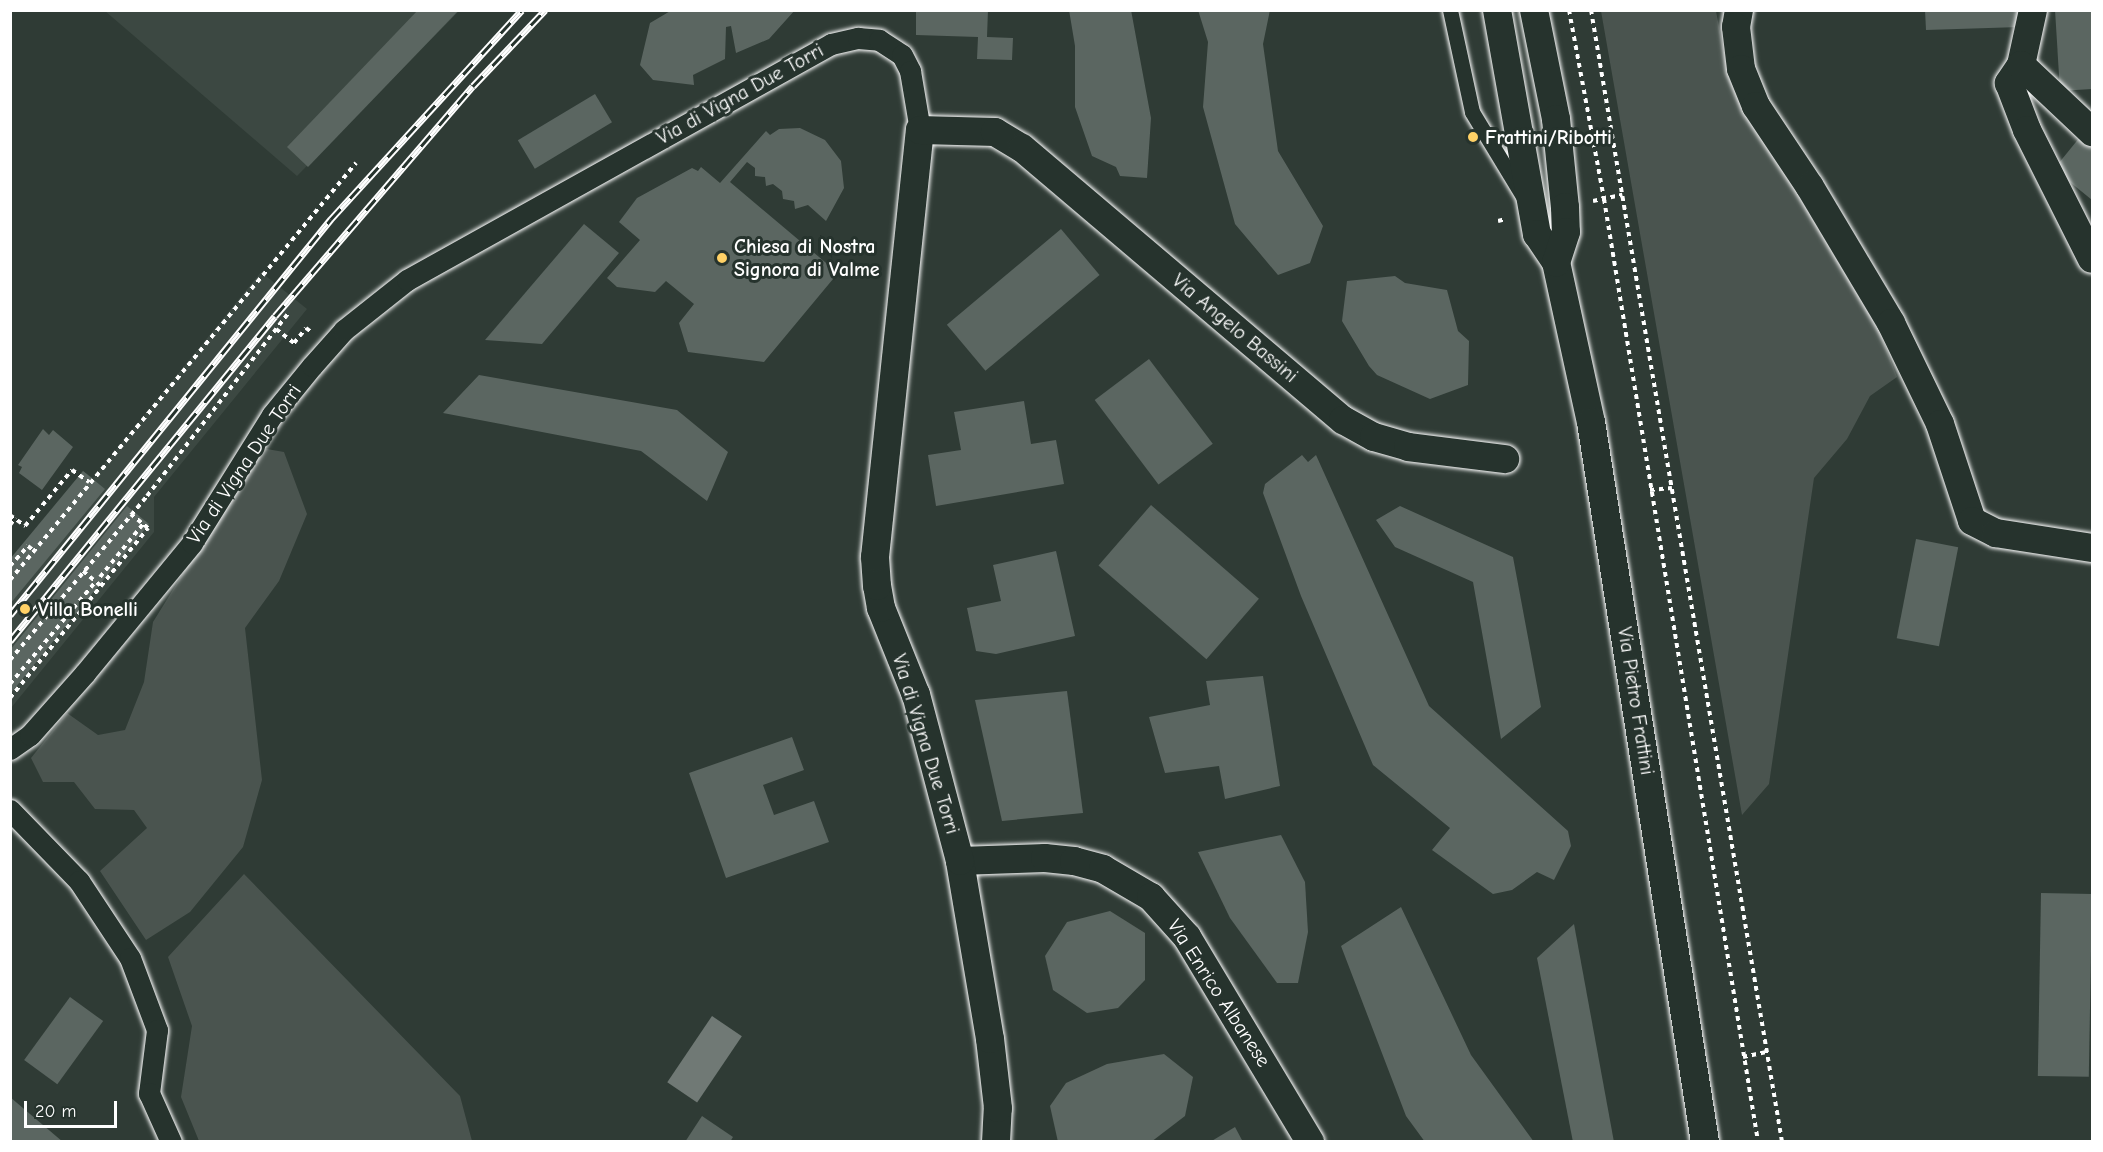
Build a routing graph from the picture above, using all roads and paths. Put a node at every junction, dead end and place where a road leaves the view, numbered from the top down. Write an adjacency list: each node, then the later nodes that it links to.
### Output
1 (1450, 10): 15 (lane, Via Pietro Frattini)
2 (1497, 10): 15 (street, Via Pietro Frattini)
3 (1534, 10): 17 (street)
4 (1569, 10): 13 (path)
5 (1591, 10): 12 (path)
6 (1739, 10): 27 (street)
7 (2033, 10): 8 (street)
8 (2021, 65): 9 (street); 16 (street)
9 (2088, 123)
10 (920, 130): 19 (street, Via Angelo Bassini); 38 (street, Via di Vigna Due Torri); 40 (street, Via di Vigna Due Torri)
11 (356, 163): 20 (path)
12 (1622, 195): 13 (path); 21 (path)
13 (1604, 199): 14 (path); 22 (path)
14 (1587, 202)
15 (1534, 213): 17 (street, Via Pietro Frattini)
16 (2092, 259)
17 (1556, 262): 46 (street, Via Pietro Frattini)
18 (289, 312): 23 (path)
19 (1504, 459)
20 (89, 482): 24 (path); 28 (path)
21 (1672, 488): 22 (path); 41 (path)
22 (1650, 490): 42 (path)
23 (131, 514): 25 (path); 30 (path)
24 (13, 516): 26 (path)
25 (143, 524): 31 (path); 34 (path)
26 (10, 525)
27 (2092, 548)
28 (34, 551): 29 (path); 32 (path)
29 (10, 566)
30 (83, 571): 33 (path); 35 (path)
31 (100, 577)
32 (10, 580)
33 (96, 581): 34 (path); 36 (path)
34 (102, 587): 37 (path)
35 (10, 660)
36 (10, 684)
37 (10, 698)
38 (10, 749)
39 (10, 810): 43 (street)
40 (960, 861): 44 (street, Via di Vigna Due Torri); 45 (street, Via Enrico Albanese)
41 (1767, 1052): 42 (path); 48 (path)
42 (1743, 1057): 47 (path)
43 (171, 1142)
44 (996, 1142)
45 (1310, 1142)
46 (1705, 1142)
47 (1758, 1142)
48 (1782, 1142)

